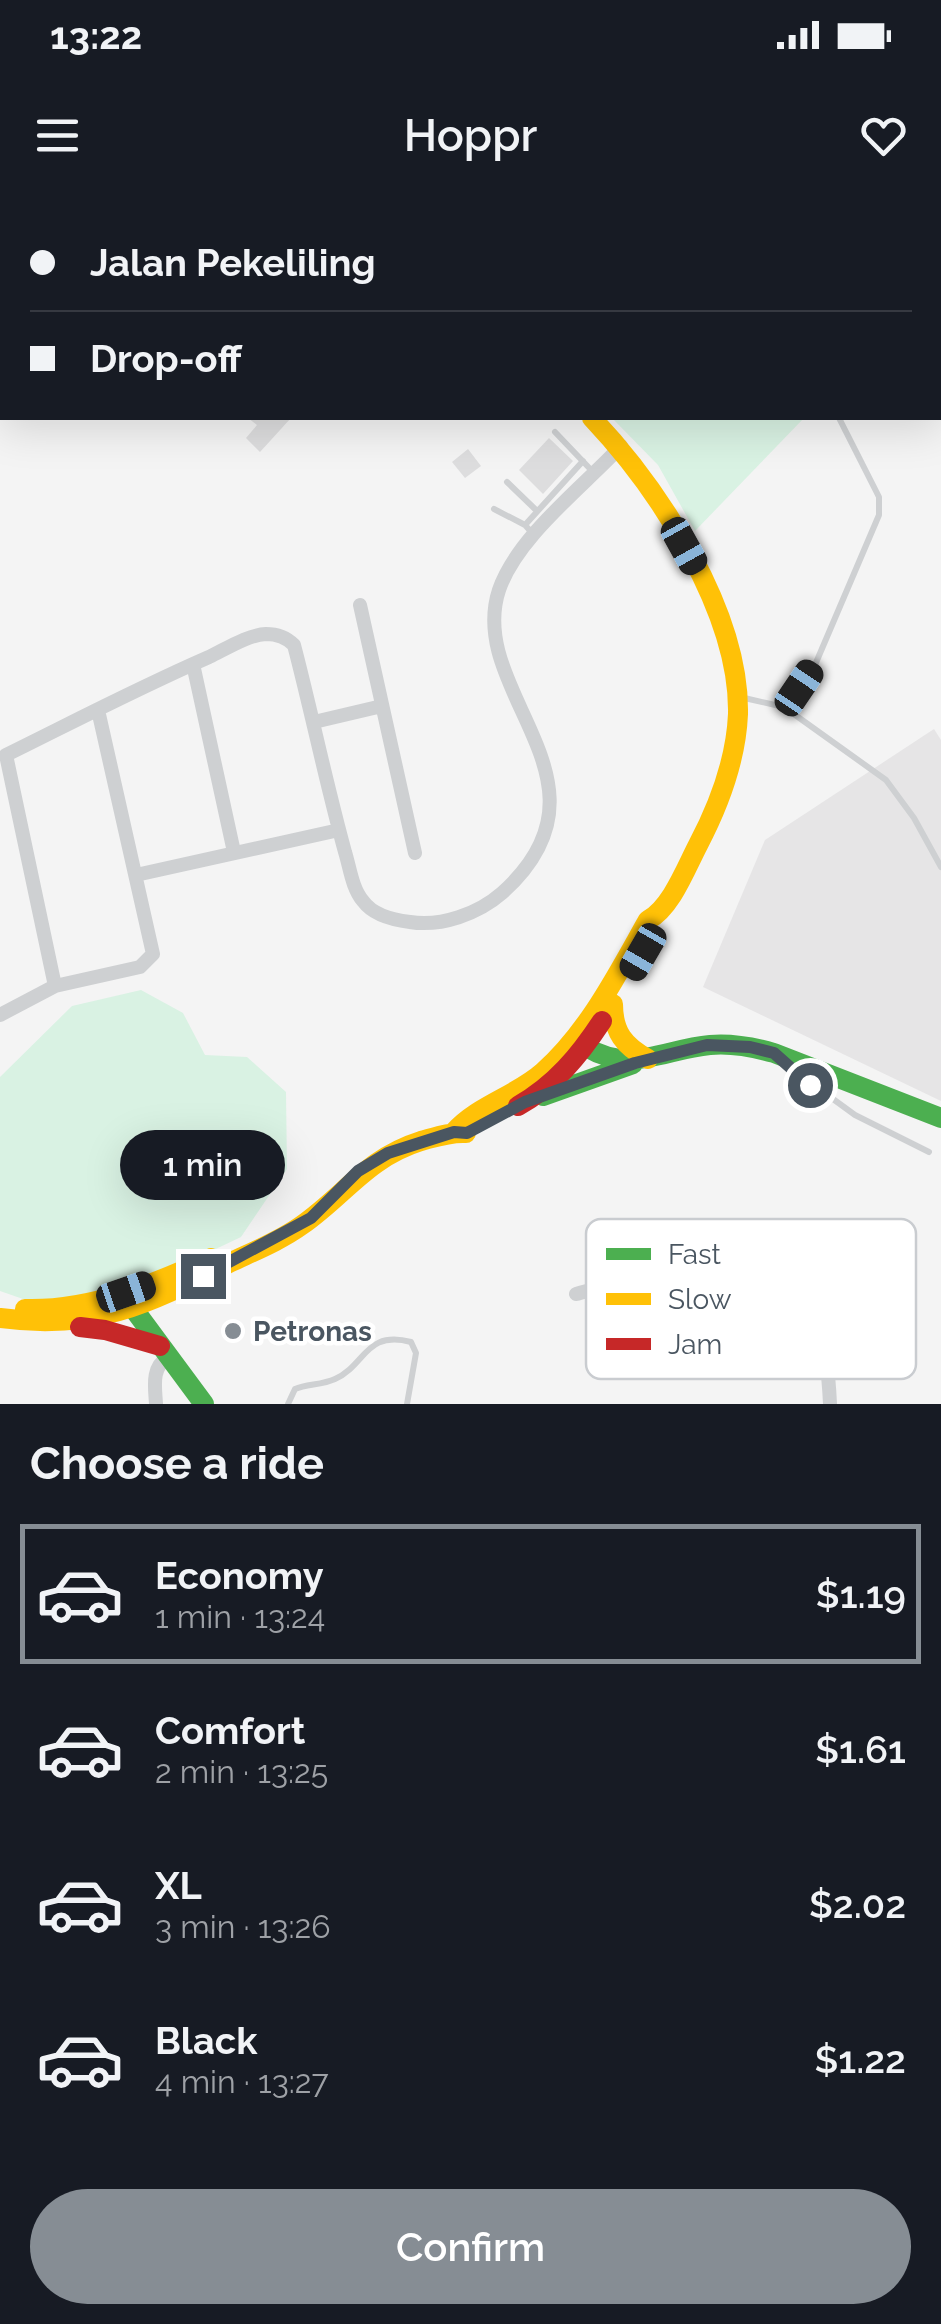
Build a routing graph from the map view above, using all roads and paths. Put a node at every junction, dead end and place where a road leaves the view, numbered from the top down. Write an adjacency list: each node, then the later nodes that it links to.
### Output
1 (594, 420): 4 (street)
2 (839, 420): 15 (lane)
3 (555, 432): 5 (lane)
4 (621, 446): 6 (street); 13 (street)
5 (583, 462): 6 (lane); 9 (lane)
6 (595, 474): 10 (street)
7 (507, 482): 9 (lane)
8 (494, 509): 10 (lane)
9 (537, 512): 10 (lane)
10 (529, 530): 18 (street)
11 (360, 605): 14 (street)
12 (193, 664): 16 (street); 17 (street); 19 (street)
13 (737, 696): 15 (lane); 23 (street)
14 (382, 706): 17 (street); 20 (street)
15 (784, 707): 21 (lane)
16 (98, 710): 22 (street); 24 (street)
17 (314, 722): 18 (street)
18 (339, 830): 19 (street)
19 (234, 852): 22 (street)
20 (415, 853)
21 (941, 867)
22 (136, 875): 24 (street)
23 (658, 914): 25 (street); 27 (street)
24 (55, 986): 26 (street)
25 (613, 1004): 28 (street); 31 (street)
26 (0, 1015)
27 (590, 1018): 28 (street); 29 (street)
28 (586, 1047): 29 (street); 31 (street); 32 (street)
29 (562, 1053): 34 (street)
30 (774, 1053): 31 (street); 33 (street); 35 (lane)
31 (642, 1061): 32 (street)
32 (525, 1102): 34 (street)
33 (941, 1118)
34 (454, 1132): 36 (street)
35 (929, 1152)
36 (317, 1210): 37 (street); 38 (street)
37 (152, 1283): 41 (street); 43 (street)
38 (174, 1291): 43 (street); 46 (street)
39 (586, 1292): 40 (street)
40 (576, 1294)
41 (100, 1302): 42 (street); 43 (street)
42 (0, 1304)
43 (133, 1308): 45 (street); 46 (street)
44 (0, 1318): 45 (street)
45 (52, 1325): 46 (street)
46 (162, 1348): 48 (street); 49 (street)
47 (826, 1379): 52 (street)
48 (156, 1404)
49 (204, 1404)
50 (288, 1404): 51 (lane)
51 (407, 1404)
52 (830, 1404)

